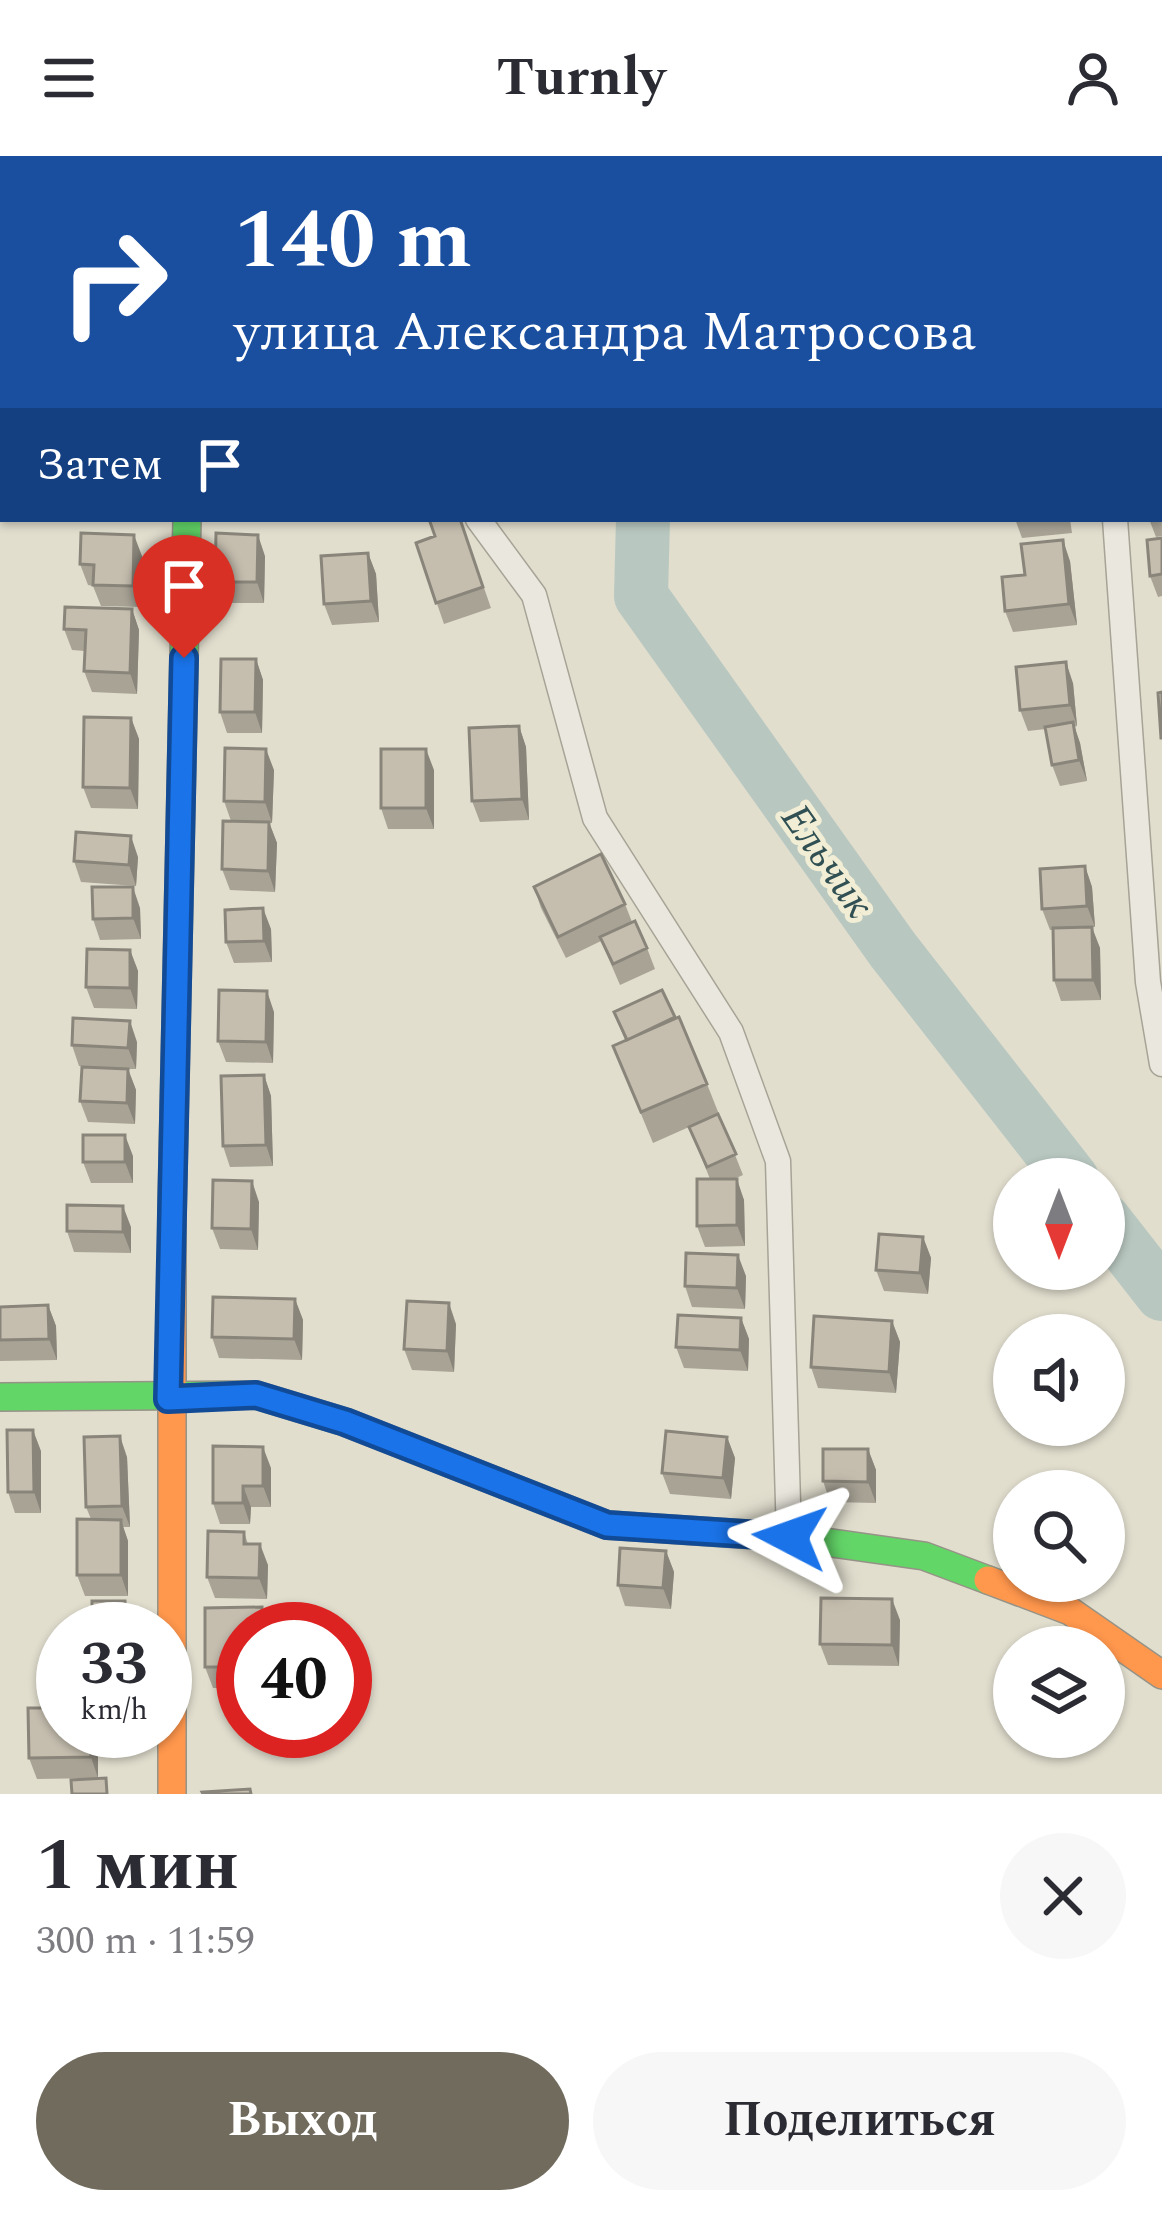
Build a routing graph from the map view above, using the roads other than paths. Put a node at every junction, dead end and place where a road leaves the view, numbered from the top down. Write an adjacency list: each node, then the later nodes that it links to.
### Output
1 (187, 522): 6 (street)
2 (480, 522): 7 (street)
3 (1114, 522): 4 (street)
4 (1162, 1064)
5 (0, 1397): 6 (street)
6 (168, 1399): 7 (street); 9 (street)
7 (790, 1537): 8 (street)
8 (1162, 1675)
9 (172, 1794)

